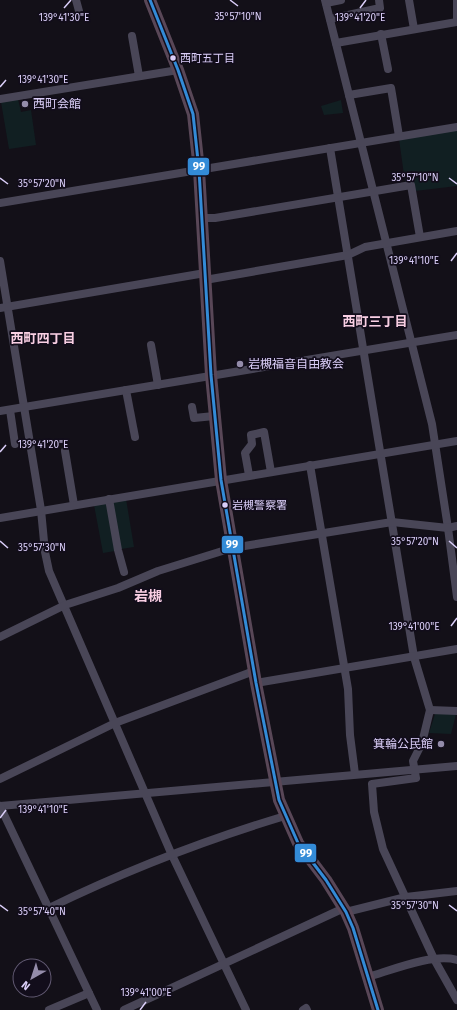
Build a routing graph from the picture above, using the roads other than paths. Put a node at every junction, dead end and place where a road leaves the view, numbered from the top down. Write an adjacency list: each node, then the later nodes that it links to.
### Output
1 (76, 0): 8 (street)
2 (150, 0): 17 (highway)
3 (341, 0): 7 (street)
4 (379, 0): 10 (street)
5 (409, 0): 12 (street)
6 (457, 0): 9 (street)
7 (326, 1): 10 (street)
8 (79, 11)
9 (457, 18)
10 (330, 19): 15 (street)
11 (457, 22): 12 (street)
12 (414, 29): 13 (street)
13 (381, 34): 15 (street); 16 (street)
14 (132, 36): 18 (street)
15 (336, 43): 19 (street)
16 (388, 69)
17 (178, 70): 18 (street); 25 (highway)
18 (139, 76): 20 (street)
19 (349, 95): 22 (street); 23 (street)
20 (0, 99)
21 (457, 127): 22 (street)
22 (400, 136): 23 (street)
23 (362, 143): 24 (street); 26 (street)
24 (330, 148): 25 (street); 27 (street)
25 (199, 170): 28 (street); 29 (highway)
26 (374, 191): 27 (street); 31 (street); 32 (street)
27 (339, 197): 29 (street); 33 (street)
28 (0, 203)
29 (202, 218): 35 (highway)
30 (457, 231): 31 (street)
31 (420, 237): 32 (street)
32 (387, 243): 33 (street); 38 (street)
33 (348, 256): 35 (street); 40 (street)
34 (0, 261): 36 (street)
35 (205, 277): 36 (street); 41 (highway)
36 (4, 307): 45 (street)
37 (457, 335): 38 (street)
38 (411, 342): 40 (street); 52 (street)
39 (151, 345): 42 (street)
40 (363, 350): 41 (street); 54 (street)
41 (211, 375): 42 (street); 48 (highway)
42 (158, 385): 43 (street)
43 (126, 390): 45 (street); 49 (street)
44 (192, 406): 48 (street)
45 (25, 408): 46 (street); 61 (street)
46 (10, 410): 47 (street); 51 (street)
47 (0, 411)
48 (214, 416): 58 (highway)
49 (135, 437)
50 (457, 441): 52 (street)
51 (15, 444)
52 (436, 444): 54 (street); 65 (street)
53 (65, 451): 60 (street)
54 (381, 453): 55 (street); 63 (street)
55 (310, 465): 56 (street); 66 (street)
56 (271, 472): 57 (street); 57 (street)
57 (249, 475): 58 (street)
58 (221, 480): 59 (street); 67 (highway)
59 (109, 499): 60 (street); 68 (street)
60 (74, 505): 61 (street)
61 (42, 510): 62 (street); 70 (street)
62 (0, 518)
63 (392, 522): 65 (street); 66 (street); 73 (street)
64 (457, 526): 65 (street)
65 (448, 528): 69 (street)
66 (322, 533): 67 (street); 74 (street)
67 (232, 548): 70 (street); 75 (highway)
68 (124, 572)
69 (457, 597)
70 (65, 605): 71 (street); 78 (street)
71 (0, 637)
72 (457, 649): 73 (street)
73 (414, 657): 74 (street); 76 (street)
74 (344, 669): 75 (street); 81 (street)
75 (255, 677): 78 (street); 83 (highway)
76 (430, 710): 77 (street); 80 (street)
77 (457, 711)
78 (115, 723): 82 (street); 84 (street)
79 (457, 766): 80 (street)
80 (414, 769): 81 (street); 89 (street)
81 (355, 774): 83 (street)
82 (0, 779)
83 (275, 782): 84 (street); 86 (highway)
84 (146, 793): 85 (street); 87 (street)
85 (0, 806): 90 (street)
86 (285, 816): 87 (street); 91 (highway)
87 (172, 853): 90 (street); 94 (street)
88 (457, 891): 89 (street)
89 (406, 897): 91 (street); 92 (street)
90 (49, 908): 96 (street)
91 (345, 910): 94 (street); 95 (highway)
92 (434, 959): 93 (street); 95 (street); 97 (street)
93 (457, 960)
94 (224, 963): 101 (street); 102 (street)
95 (368, 977): 98 (highway)
96 (89, 993): 99 (street); 100 (street)
97 (457, 1000)
98 (375, 1009)
99 (50, 1010)
100 (97, 1010)
101 (124, 1010)
102 (246, 1010)
103 (303, 1010): 104 (street)
104 (307, 1010)

